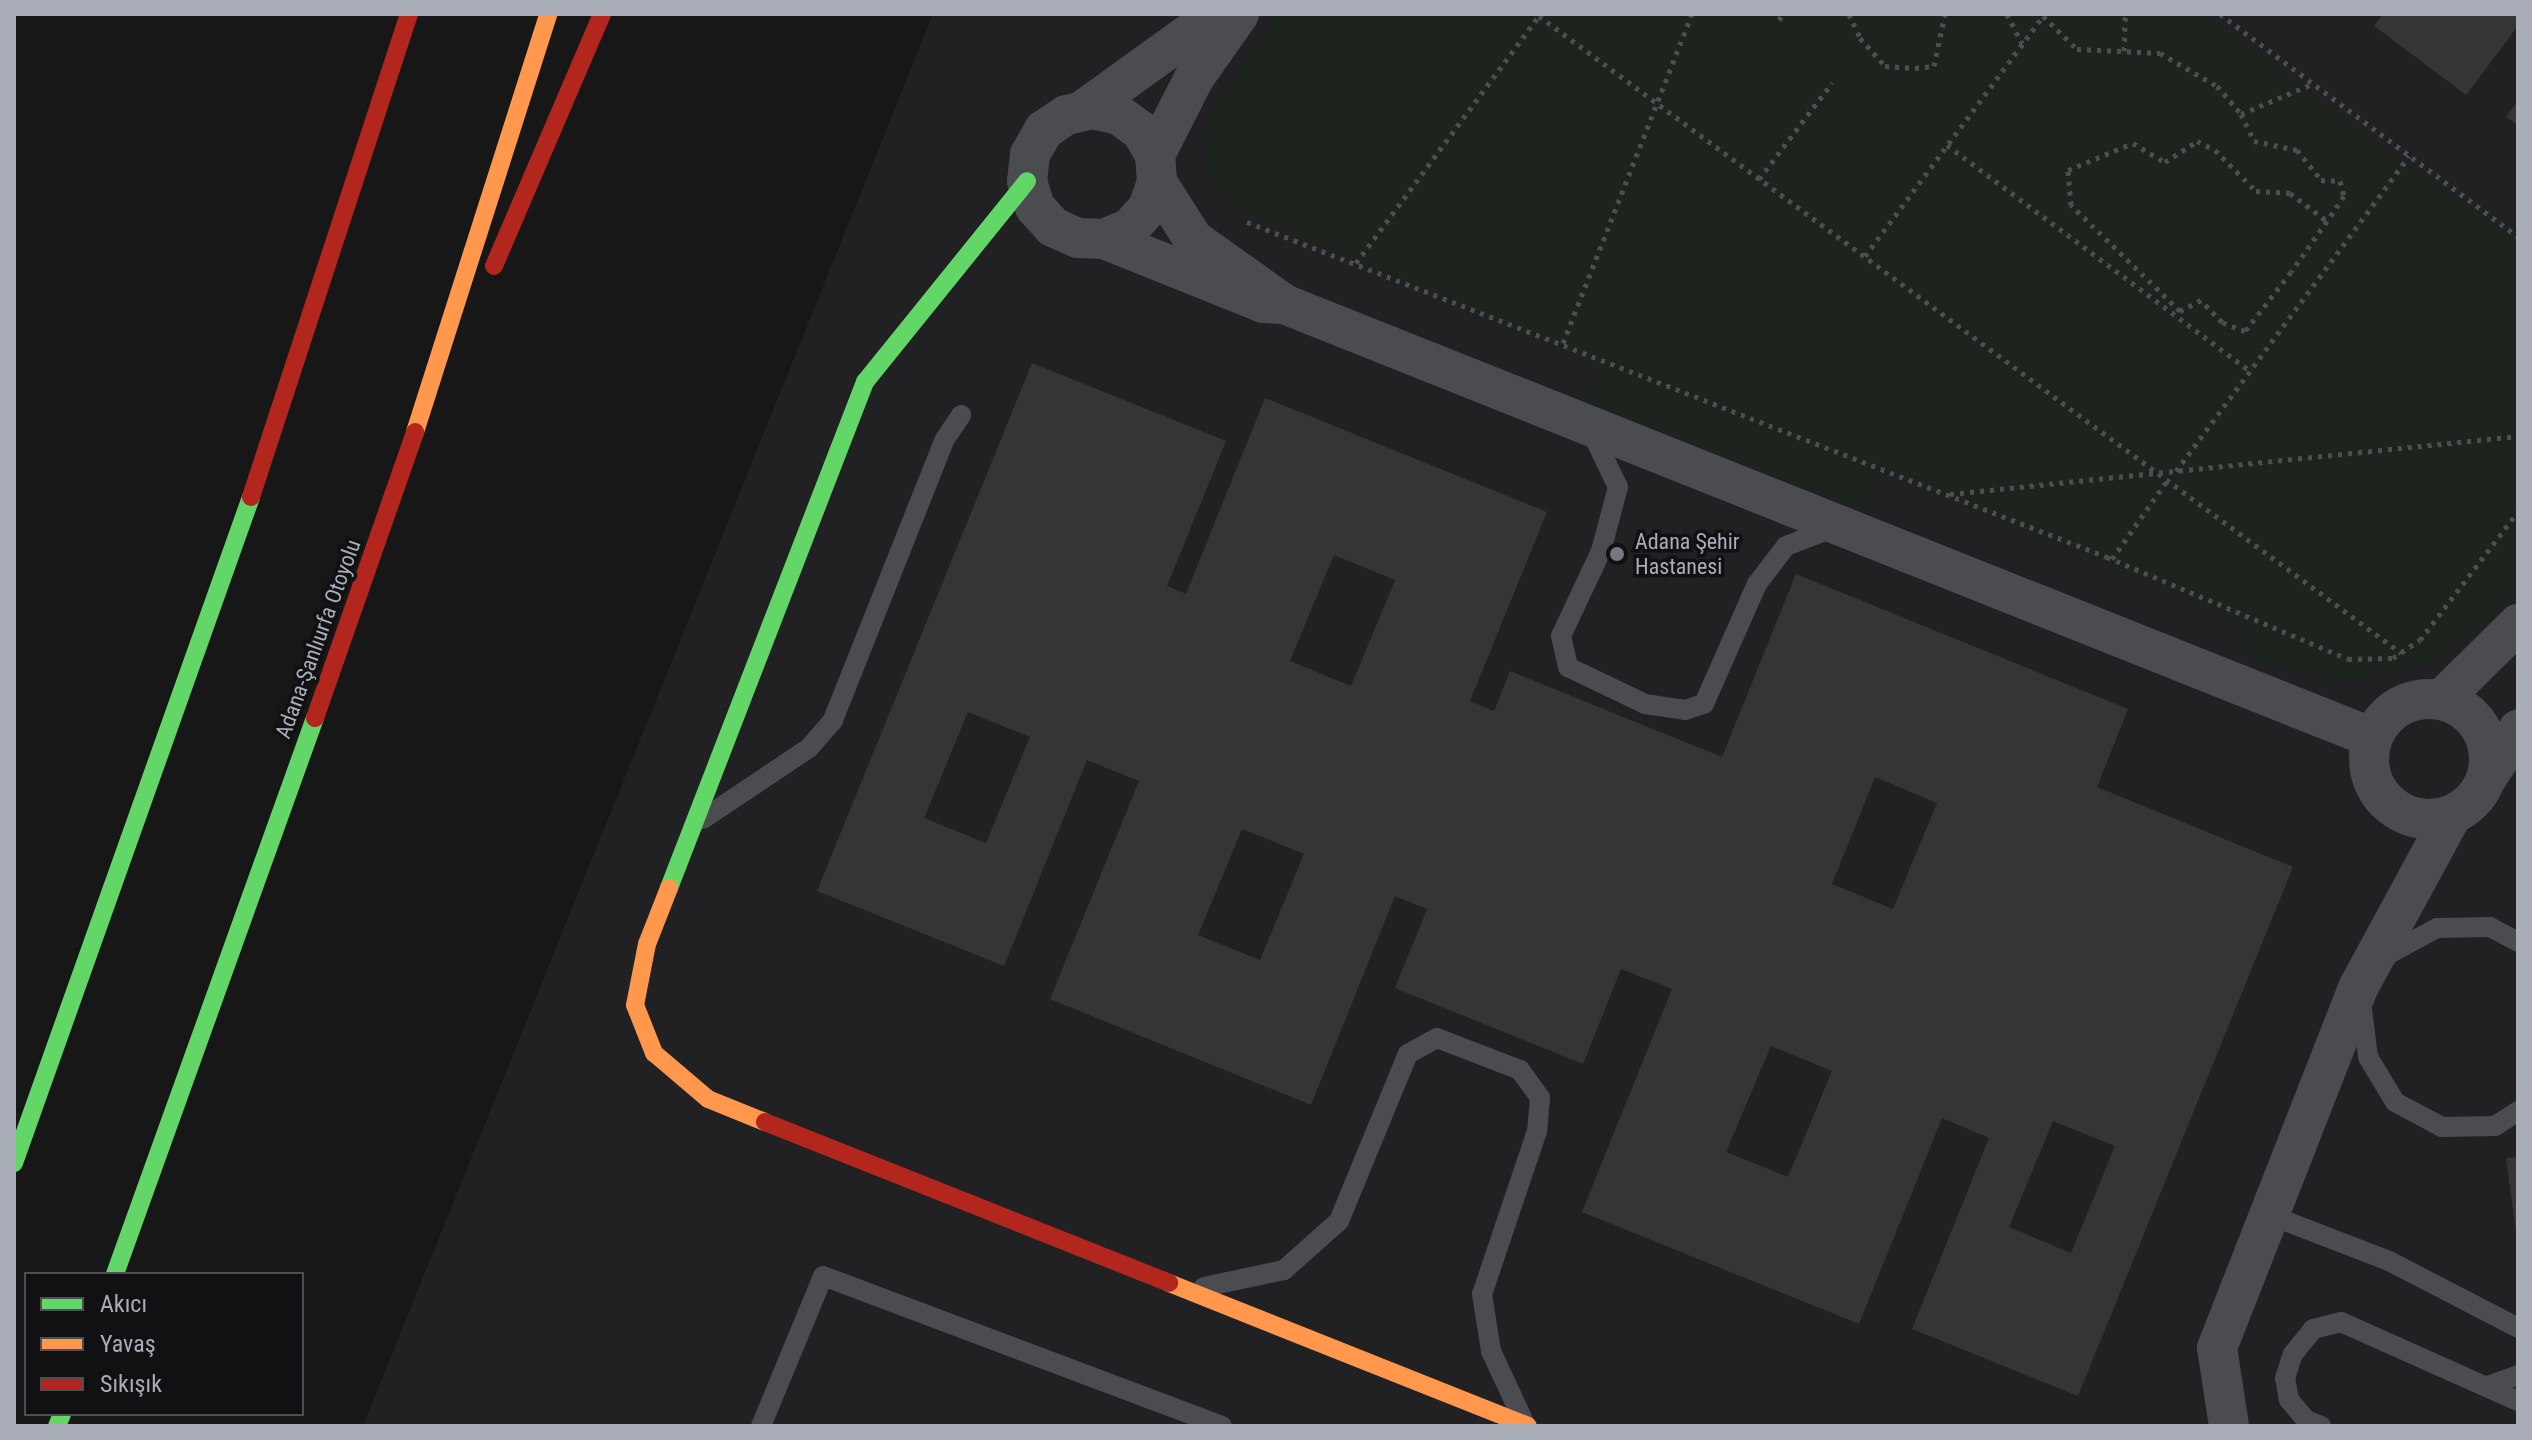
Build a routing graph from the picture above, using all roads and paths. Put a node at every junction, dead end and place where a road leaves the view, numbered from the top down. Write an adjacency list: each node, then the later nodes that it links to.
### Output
1 (409, 14): 63 (main road)
2 (548, 14): 45 (main road, Adana-Şanlıurfa Otoyolu)
3 (602, 14): 34 (main road)
4 (1208, 14): 21 (street)
5 (1239, 14): 25 (street)
6 (1692, 14): 20 (path)
7 (1783, 14): 15 (path)
8 (1849, 14): 9 (path)
9 (1945, 14)
10 (2007, 14): 16 (path)
11 (2125, 14): 17 (path)
12 (2220, 14): 19 (path)
13 (1540, 15): 20 (path); 33 (path)
14 (2044, 15): 16 (path); 17 (path)
15 (1779, 20)
16 (2022, 43): 23 (path)
17 (2124, 51): 22 (path)
18 (1832, 83): 26 (path)
19 (2313, 84): 22 (path); 24 (path)
20 (1657, 104): 26 (path); 37 (path)
21 (1082, 111): 25 (street); 27 (street)
22 (2241, 114): 29 (path)
23 (1947, 145): 32 (path); 38 (path)
24 (2409, 156): 30 (path); 38 (path)
25 (1156, 168): 31 (street); 35 (street)
26 (1759, 179): 32 (path)
27 (1027, 181): 31 (street); 57 (main road)
28 (1233, 219): 33 (path)
29 (2327, 221): 29 (path)
30 (2518, 237)
31 (1104, 239): 35 (street)
32 (1865, 256): 43 (path)
33 (1356, 263): 37 (path)
34 (488, 280)
35 (1284, 304): 40 (street)
36 (475, 308): 45 (main road)
37 (1563, 343): 46 (path)
38 (2250, 371): 42 (path)
39 (961, 415): 57 (lane)
40 (1589, 425): 48 (street); 48 (lane)
41 (2518, 436): 42 (path)
42 (2175, 472): 43 (path); 44 (path)
43 (2161, 474): 44 (path); 46 (path)
44 (2167, 479): 49 (path); 51 (path)
45 (400, 480): 65 (main road, Adana-Şanlıurfa Otoyolu)
46 (1947, 495): 49 (path)
47 (2518, 512): 51 (path)
48 (1839, 525): 54 (street)
49 (2112, 559): 51 (path)
50 (2518, 624): 52 (street)
51 (2401, 653)
52 (2442, 699): 54 (street); 55 (street)
53 (2518, 730): 55 (street)
54 (2373, 738): 56 (street)
55 (2486, 779): 56 (street)
56 (2452, 815): 61 (street)
57 (693, 825): 66 (main road)
58 (2518, 921): 59 (lane)
59 (2490, 927): 60 (lane); 61 (lane)
60 (2518, 942)
61 (2366, 973): 62 (lane); 64 (street)
62 (2518, 1111)
63 (14, 1163)
64 (2270, 1215): 67 (lane); 74 (street)
65 (116, 1272)
66 (1188, 1291): 73 (main road); 73 (lane)
67 (2518, 1328)
68 (2518, 1375): 69 (lane)
69 (2488, 1386): 70 (lane); 75 (lane)
70 (2518, 1401)
71 (761, 1426): 72 (lane)
72 (1222, 1426)
73 (1527, 1426)
74 (2229, 1426)
75 (2321, 1426)

